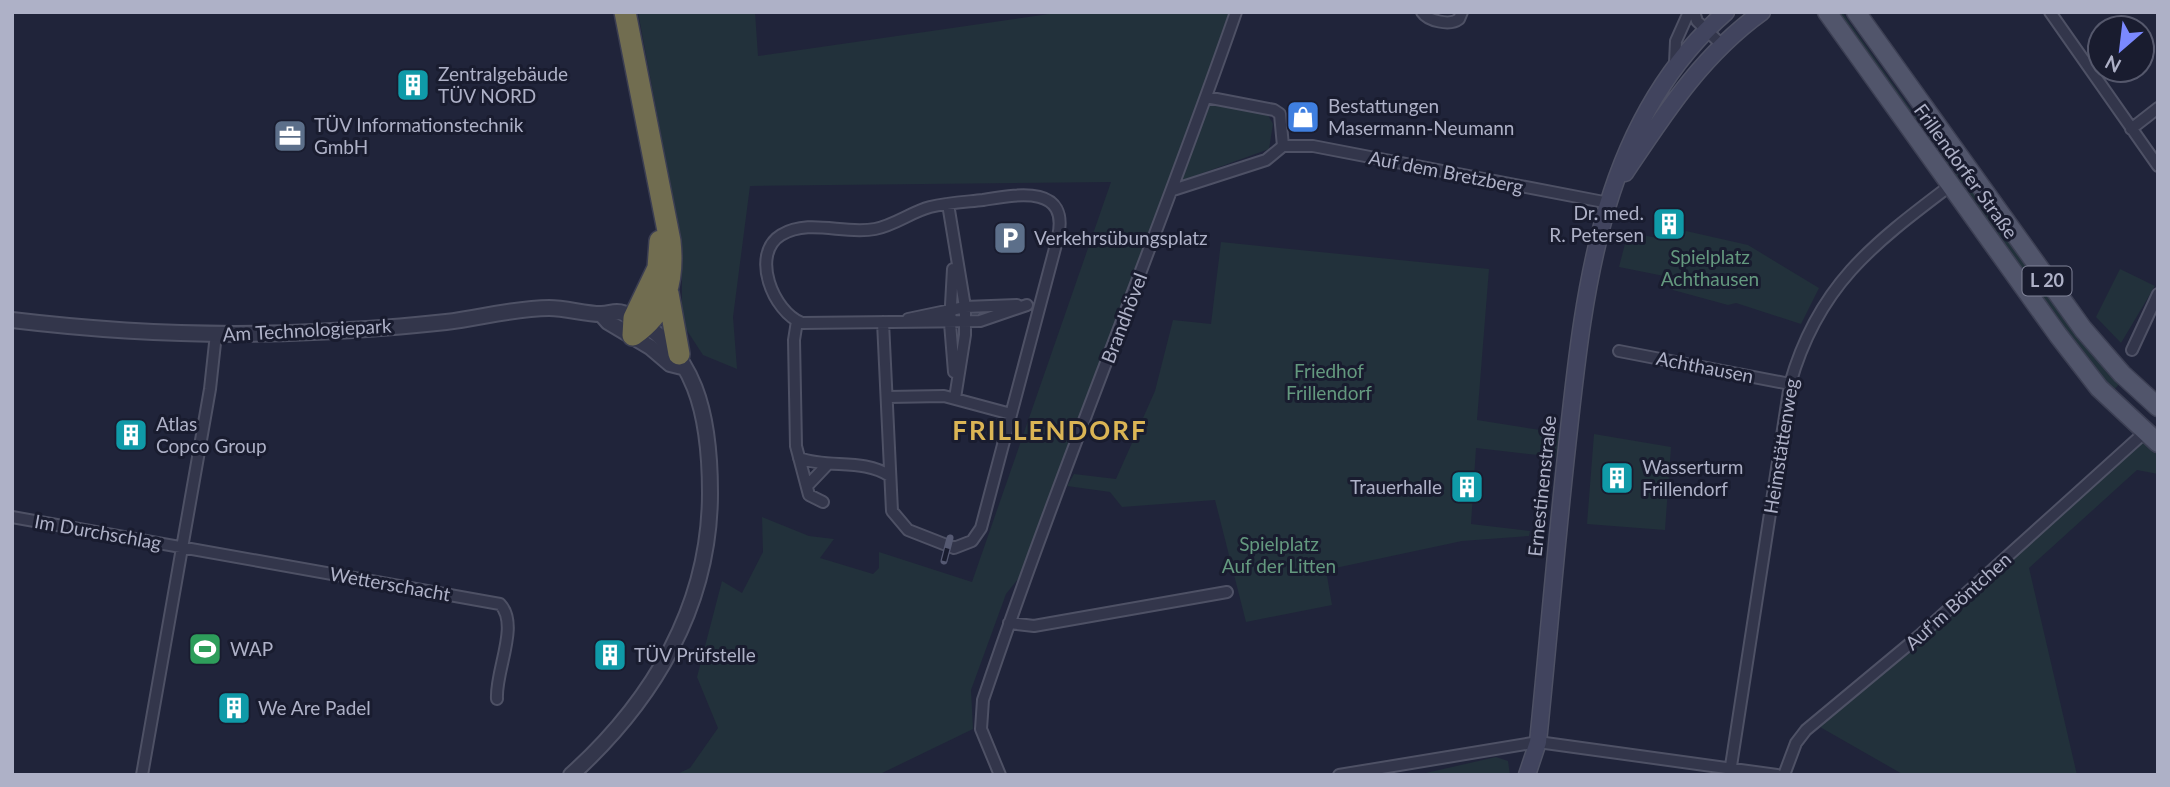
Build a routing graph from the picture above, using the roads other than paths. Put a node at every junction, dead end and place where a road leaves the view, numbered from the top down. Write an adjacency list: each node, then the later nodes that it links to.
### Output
1 (618, 12): 36 (highway)
2 (625, 12): 24 (highway)
3 (1236, 12): 14 (street, Brandhövel)
4 (1422, 12): 5 (street)
5 (1462, 12)
6 (1692, 12): 11 (street); 13 (street)
7 (1762, 12): 12 (main road, Ernestinenstraße)
8 (1827, 12): 19 (main road, Frillendorfer Straße / L 20)
9 (1857, 12): 45 (main road, Frillendorfer Straße / L 20)
10 (2050, 12): 16 (street)
11 (1717, 18): 12 (street); 12 (street); 13 (main road, Ernestinenstraße)
12 (1722, 45): 21 (main road, Ernestinenstraße)
13 (1675, 63): 21 (main road, Ernestinenstraße)
14 (1206, 97): 17 (street); 20 (street, Brandhövel)
15 (2158, 108): 16 (street)
16 (2131, 130): 18 (street)
17 (1283, 146): 20 (street); 21 (street, Auf dem Bretzberg)
18 (2158, 166)
19 (1951, 185): 42 (street, Heimstättenweg); 47 (main road, Frillendorfer Straße / L 20)
20 (1174, 190): 56 (street, Brandhövel)
21 (1609, 203): 58 (main road, Ernestinenstraße)
22 (948, 204): 23 (street); 26 (street); 31 (street)
23 (954, 256): 28 (street); 29 (street)
24 (668, 293): 36 (highway); 40 (highway)
25 (2158, 294): 38 (street)
26 (1040, 303): 27 (street); 46 (street)
27 (1027, 305): 28 (street); 34 (street)
28 (965, 307): 29 (street); 34 (street)
29 (950, 309): 32 (street); 35 (street)
30 (12, 320): 37 (street, Am Technologiepark)
31 (797, 321): 33 (street); 48 (street)
32 (898, 321): 33 (street); 35 (street)
33 (883, 322): 43 (street)
34 (965, 322): 35 (street); 41 (street)
35 (950, 323): 41 (street)
36 (638, 326): 37 (street, Am Technologiepark); 40 (street, Am Technologiepark)
37 (216, 334): 54 (street)
38 (2132, 350)
39 (1619, 351): 42 (street, Achthausen)
40 (681, 360): 61 (street, Am Technologiepark)
41 (956, 380): 44 (street)
42 (1790, 384): 59 (street, Heimstättenweg)
43 (888, 397): 44 (street); 50 (street)
44 (955, 398): 46 (street)
45 (2158, 407)
46 (1011, 414): 50 (street)
47 (2151, 438): 66 (street, Auf'm Böntchen)
48 (799, 458): 49 (street); 51 (street)
49 (827, 465): 50 (street); 51 (street)
50 (890, 476)
51 (808, 485): 52 (street)
52 (823, 502)
53 (12, 517): 54 (street, Im Durchschlag)
54 (183, 548): 57 (street, Wetterschacht); 60 (street)
55 (1227, 592): 56 (street)
56 (1009, 623): 62 (street, Brandhövel)
57 (496, 699)
58 (1538, 742): 59 (street); 63 (street); 64 (main road, Ernestinenstraße)
59 (1731, 766): 65 (street)
60 (142, 775)
61 (571, 775)
62 (1000, 775)
63 (1339, 775)
64 (1527, 775)
65 (1777, 775)
66 (1784, 775)

